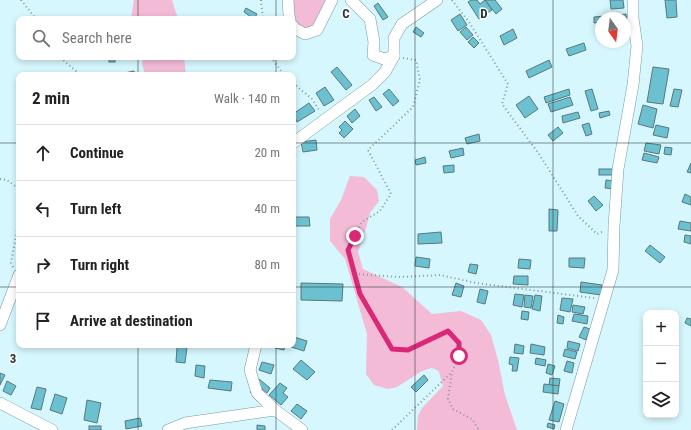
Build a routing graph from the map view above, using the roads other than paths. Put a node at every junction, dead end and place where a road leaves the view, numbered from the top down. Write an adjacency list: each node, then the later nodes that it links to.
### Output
1 (288, 0): 6 (street)
2 (332, 0): 7 (street)
3 (351, 0): 8 (street)
4 (437, 0): 8 (street)
5 (633, 0): 18 (street)
6 (290, 16)
7 (296, 29)
8 (394, 56): 9 (street)
9 (296, 141)
10 (16, 283): 11 (street)
11 (0, 325)
12 (255, 348): 14 (street)
13 (0, 403): 15 (street)
14 (275, 410): 16 (street); 17 (street)
15 (52, 430)
16 (168, 430)
17 (302, 430)
18 (566, 430)

